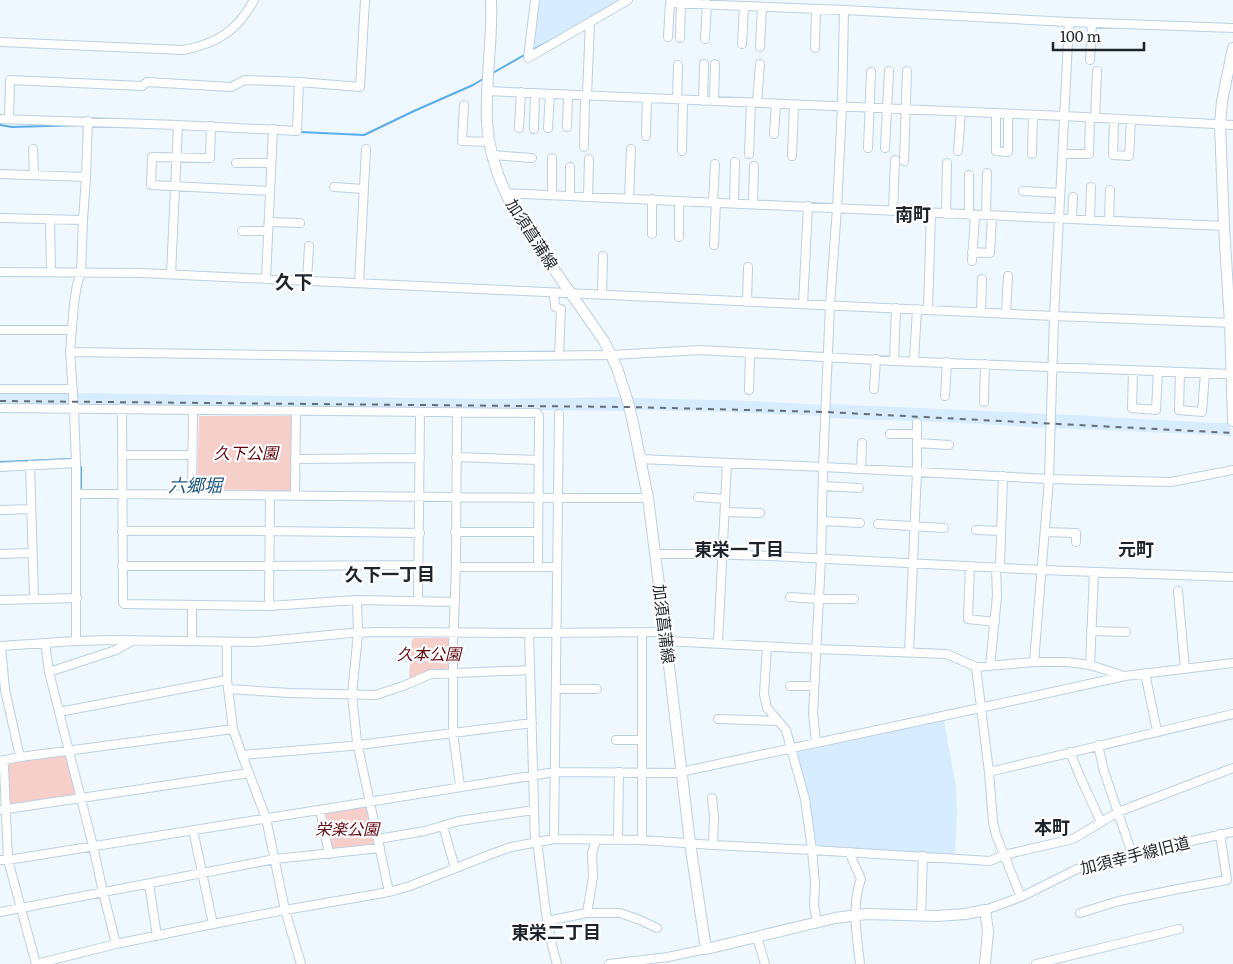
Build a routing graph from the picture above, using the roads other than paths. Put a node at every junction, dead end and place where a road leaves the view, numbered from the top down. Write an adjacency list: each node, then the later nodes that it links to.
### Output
1 (254, 0): 19 (street)
2 (365, 0): 34 (street)
3 (491, 0): 35 (main road, 加須菖蒲線)
4 (535, 0): 12 (street)
5 (628, 0): 12 (street)
6 (681, 3): 7 (street); 16 (street); 17 (street)
7 (707, 4): 8 (street); 18 (street)
8 (744, 6): 9 (street); 20 (street)
9 (762, 7): 10 (street); 21 (street)
10 (816, 9): 11 (street); 22 (street)
11 (844, 10): 13 (street); 49 (street)
12 (590, 22): 40 (street)
13 (1069, 22): 14 (street); 57 (street)
14 (1092, 23): 15 (street); 24 (street)
15 (1233, 28)
16 (668, 37)
17 (680, 38)
18 (705, 39)
19 (0, 42)
20 (742, 44)
21 (760, 47)
22 (815, 48)
23 (1233, 48): 33 (main road)
24 (1090, 60)
25 (704, 64): 43 (street)
26 (715, 64): 44 (street)
27 (760, 64): 45 (street)
28 (678, 65): 42 (street)
29 (889, 71): 51 (street)
30 (907, 71): 52 (street)
31 (1097, 71): 58 (street)
32 (870, 72): 50 (street)
33 (1230, 74): 65 (main road)
34 (299, 82): 60 (street); 71 (street)
35 (487, 91): 36 (street); 75 (main road, 加須菖蒲線)
36 (521, 92): 37 (street); 69 (street)
37 (535, 93): 38 (street); 72 (street)
38 (550, 94): 39 (street); 70 (street)
39 (568, 95): 40 (street); 68 (street)
40 (586, 95): 41 (street); 76 (street)
41 (647, 98): 42 (street); 74 (street)
42 (680, 100): 43 (street); 82 (street)
43 (703, 100): 44 (street)
44 (714, 101): 45 (street)
45 (754, 103): 46 (street); 84 (street)
46 (776, 104): 48 (street); 73 (street)
47 (464, 105): 75 (street)
48 (794, 105): 49 (street); 88 (street)
49 (842, 107): 50 (street); 127 (street)
50 (869, 108): 51 (street); 78 (street)
51 (888, 109): 52 (street); 79 (street)
52 (906, 110): 53 (street); 94 (street)
53 (961, 112): 54 (street); 83 (street)
54 (996, 114): 55 (street); 55 (street)
55 (1008, 114): 56 (street)
56 (1033, 115): 57 (street); 85 (street)
57 (1064, 116): 58 (street); 86 (street)
58 (1093, 118): 61 (street); 86 (street)
59 (0, 119): 60 (street)
60 (9, 119): 63 (street)
61 (1114, 119): 62 (street); 62 (street)
62 (1131, 120): 65 (street)
63 (88, 121): 64 (street); 106 (street)
64 (178, 125): 67 (street); 89 (street)
65 (1220, 125): 66 (street); 142 (main road)
66 (1233, 125)
67 (211, 126): 71 (street); 89 (street)
68 (567, 127)
69 (520, 128)
70 (548, 128)
71 (273, 129): 97 (street)
72 (534, 129)
73 (774, 134)
74 (646, 136)
75 (490, 142): 87 (main road, 加須菖蒲線)
76 (584, 146)
77 (631, 148): 120 (street)
78 (868, 148)
79 (885, 148)
80 (33, 149): 104 (street)
81 (366, 149): 110 (street)
82 (682, 151)
83 (958, 151)
84 (749, 154)
85 (1032, 154)
86 (1062, 154): 115 (street)
87 (492, 155): 90 (street); 114 (main road, 加須菖蒲線)
88 (792, 156)
89 (176, 158): 107 (street); 107 (street)
90 (532, 158)
91 (552, 158): 116 (street)
92 (589, 159): 118 (street)
93 (895, 160): 128 (street)
94 (904, 161)
95 (735, 162): 124 (street)
96 (236, 163): 97 (street)
97 (271, 163): 112 (street)
98 (947, 163): 130 (street)
99 (715, 164): 123 (street)
100 (754, 166): 125 (street)
101 (570, 167): 117 (street)
102 (987, 172): 132 (street)
103 (0, 174): 104 (street)
104 (34, 175): 106 (street)
105 (969, 175): 131 (street)
106 (86, 177): 137 (street)
107 (175, 187): 112 (street); 156 (street)
108 (334, 187): 110 (street)
109 (1091, 187): 138 (street)
110 (364, 189): 161 (street)
111 (1110, 190): 139 (street)
112 (270, 191): 140 (street)
113 (1023, 191): 115 (street)
114 (505, 193): 116 (street); 163 (main road, 加須菖蒲線)
115 (1060, 193): 134 (street)
116 (552, 195): 117 (street)
117 (570, 196): 118 (street)
118 (588, 197): 120 (street)
119 (1073, 197): 136 (street)
120 (629, 198): 121 (street)
121 (652, 200): 122 (street); 145 (street)
122 (679, 201): 123 (street); 146 (street)
123 (715, 202): 124 (street); 147 (street)
124 (734, 203): 125 (street)
125 (753, 204): 126 (street)
126 (808, 206): 127 (street); 166 (street)
127 (837, 208): 128 (street); 167 (street)
128 (893, 211): 129 (street)
129 (931, 213): 130 (street); 170 (street)
130 (946, 214): 131 (street)
131 (972, 215): 132 (street); 149 (street)
132 (989, 216): 134 (street); 149 (street)
133 (0, 218): 135 (street)
134 (1058, 218): 136 (street); 173 (street)
135 (50, 219): 137 (street); 154 (street)
136 (1072, 219): 138 (street)
137 (83, 220): 155 (street)
138 (1090, 220): 139 (street)
139 (1109, 221): 142 (street)
140 (268, 222): 141 (street); 144 (street)
141 (300, 223)
142 (1227, 229): 174 (main road)
143 (242, 231): 144 (street)
144 (268, 231): 158 (street)
145 (652, 234)
146 (678, 237)
147 (714, 245)
148 (309, 246): 160 (street)
149 (972, 252): 151 (street)
150 (603, 256): 164 (street)
151 (972, 261)
152 (748, 267): 165 (street)
153 (0, 272): 154 (street)
154 (51, 272): 155 (street)
155 (81, 272): 156 (street); 176 (street)
156 (171, 274): 158 (street)
157 (1008, 276): 172 (street)
158 (266, 279): 160 (street)
159 (982, 279): 171 (street)
160 (307, 281): 161 (street)
161 (359, 283): 162 (street)
162 (554, 293): 163 (street); 179 (street)
163 (572, 294): 164 (street); 180 (main road, 加須菖蒲線)
164 (602, 295): 165 (street)
165 (747, 302): 166 (street)
166 (803, 304): 167 (street)
167 (830, 305): 168 (street); 181 (street)
168 (896, 308): 169 (street); 183 (street)
169 (918, 309): 170 (street); 184 (street)
170 (928, 309): 171 (street)
171 (981, 312): 172 (street)
172 (1006, 314): 173 (street)
173 (1054, 316): 174 (street); 187 (street)
174 (1232, 323): 192 (main road)
175 (0, 330): 176 (street)
176 (71, 330): 177 (street)
177 (70, 352): 179 (street); 194 (street)
178 (750, 352): 180 (street); 181 (street); 196 (street)
179 (559, 355): 180 (street)
180 (612, 355): 219 (main road, 加須菖蒲線)
181 (828, 356): 182 (street); 225 (street)
182 (876, 359): 183 (street); 195 (street)
183 (894, 360): 184 (street)
184 (914, 361): 185 (street)
185 (947, 362): 186 (street); 197 (street)
186 (985, 364): 187 (street); 198 (street)
187 (1052, 367): 188 (street); 230 (street)
188 (1133, 370): 189 (street); 189 (street)
189 (1158, 371): 190 (street)
190 (1180, 372): 191 (street); 191 (street)
191 (1205, 373): 192 (street)
192 (1232, 374): 207 (main road)
193 (0, 389): 194 (street)
194 (73, 389): 201 (street)
195 (874, 389)
196 (749, 390)
197 (945, 396)
198 (984, 402)
199 (0, 408): 201 (street)
200 (122, 408): 201 (street); 202 (street); 214 (street)
201 (74, 409): 221 (street)
202 (193, 410): 203 (street); 215 (street)
203 (296, 411): 204 (street); 217 (street)
204 (420, 413): 205 (street); 218 (street)
205 (457, 413): 216 (street); 220 (street)
206 (559, 414): 242 (street)
207 (1233, 419)
208 (918, 423): 210 (street)
209 (890, 434): 210 (street)
210 (917, 434): 212 (street)
211 (862, 443): 226 (street)
212 (917, 443): 213 (street); 228 (street)
213 (949, 445)
214 (122, 455): 215 (street); 234 (street)
215 (192, 455): 235 (street)
216 (456, 457): 220 (street); 239 (street)
217 (295, 458): 218 (street); 237 (street)
218 (420, 458): 238 (street)
219 (640, 459): 222 (street); 243 (main road, 加須菖蒲線)
220 (538, 460): 241 (street)
221 (76, 463): 223 (street); 233 (street)
222 (727, 463): 225 (street); 244 (street)
223 (30, 465): 224 (street); 245 (street)
224 (0, 467)
225 (823, 467): 226 (street); 231 (street)
226 (861, 469): 228 (street)
227 (1233, 470): 230 (street)
228 (917, 472): 229 (street); 252 (street)
229 (1003, 476): 230 (street); 257 (street)
230 (1049, 479): 260 (street)
231 (823, 486): 232 (street); 249 (street)
232 (859, 488)
233 (76, 494): 234 (street); 281 (street)
234 (122, 494): 235 (street); 255 (street)
235 (192, 494): 236 (street)
236 (270, 496): 237 (street); 256 (street)
237 (295, 496): 238 (street)
238 (420, 497): 239 (street); 261 (street)
239 (456, 497): 241 (street); 258 (street)
240 (698, 497): 244 (street)
241 (539, 498): 242 (street); 259 (street)
242 (558, 498): 243 (street); 275 (street)
243 (648, 498): 265 (main road, 加須菖蒲線)
244 (726, 499): 247 (street)
245 (31, 509): 246 (street); 263 (street)
246 (0, 510)
247 (725, 512): 248 (street); 266 (street)
248 (760, 513)
249 (822, 521): 250 (street); 267 (street)
250 (860, 523)
251 (878, 524): 252 (street)
252 (914, 526): 253 (street); 268 (street)
253 (944, 528)
254 (976, 530): 257 (street)
255 (122, 531): 256 (street); 270 (street)
256 (270, 531): 261 (street); 271 (street)
257 (1001, 531): 276 (street)
258 (455, 532): 259 (street); 273 (street)
259 (538, 532): 274 (street)
260 (1045, 532): 262 (street); 277 (street)
261 (420, 533): 269 (street)
262 (1076, 542)
263 (32, 553): 264 (street); 283 (street)
264 (0, 554)
265 (655, 554): 266 (street); 300 (main road, 加須菖蒲線)
266 (723, 555): 267 (street); 306 (street)
267 (821, 559): 268 (street); 284 (street)
268 (913, 564): 272 (street); 310 (street)
269 (419, 565): 271 (street); 288 (street)
270 (122, 566): 271 (street); 290 (street)
271 (269, 566): 291 (street)
272 (970, 566): 276 (street); 292 (street)
273 (456, 567): 274 (street); 289 (street)
274 (538, 567): 275 (street)
275 (557, 567): 298 (street)
276 (998, 567): 277 (street); 292 (street)
277 (1042, 570): 278 (street); 311 (street)
278 (1094, 572): 279 (street); 293 (street)
279 (1233, 577)
280 (1178, 591): 316 (street)
281 (77, 595): 283 (street); 302 (street)
282 (790, 597): 284 (street)
283 (34, 598): 285 (street)
284 (819, 599): 287 (street); 309 (street)
285 (0, 600)
286 (357, 600): 288 (street); 291 (street); 297 (street)
287 (854, 600)
288 (418, 601): 289 (street)
289 (455, 602): 294 (street)
290 (192, 605): 291 (street); 303 (street)
291 (269, 606)
292 (995, 622): 314 (street)
293 (1091, 631): 296 (street); 313 (street)
294 (454, 632): 297 (street); 299 (street); 319 (street)
295 (642, 632): 298 (street); 300 (street); 340 (street)
296 (1126, 632)
297 (358, 633): 304 (street); 329 (street)
298 (556, 633): 299 (street); 328 (street)
299 (529, 634): 317 (street)
300 (666, 636): 306 (street); 354 (main road, 加須菖蒲線)
301 (134, 640): 302 (street); 303 (street); 318 (street)
302 (76, 641): 305 (street)
303 (192, 642): 304 (street)
304 (227, 642): 322 (street)
305 (45, 643): 307 (street); 318 (street)
306 (718, 644): 308 (street)
307 (0, 646): 327 (street)
308 (767, 646): 309 (street); 334 (street)
309 (816, 649): 310 (street); 324 (street)
310 (909, 652): 315 (street)
311 (1034, 662): 313 (street); 314 (street)
312 (1233, 663): 316 (street)
313 (1090, 665): 321 (street)
314 (990, 666): 315 (street)
315 (976, 667): 330 (street)
316 (1184, 669): 320 (street)
317 (530, 670): 319 (street); 335 (street)
318 (48, 672): 331 (street)
319 (453, 672): 329 (street); 338 (street)
320 (1145, 673): 321 (street); 337 (street)
321 (1124, 676): 330 (street)
322 (227, 680): 325 (street); 331 (street)
323 (790, 686): 324 (street)
324 (814, 686): 341 (street)
325 (228, 689): 329 (street); 336 (street)
326 (597, 689): 328 (street)
327 (3, 690): 348 (street)
328 (556, 690): 351 (street)
329 (352, 695): 342 (street)
330 (980, 708): 341 (street); 355 (street)
331 (58, 712): 345 (street)
332 (1233, 714): 337 (street)
333 (718, 719): 334 (street)
334 (778, 721): 344 (street)
335 (532, 723): 338 (street); 357 (street)
336 (233, 729): 345 (street); 347 (street)
337 (1156, 732): 343 (street)
338 (453, 733): 342 (street); 358 (street)
339 (616, 740): 340 (street)
340 (642, 740): 353 (street)
341 (816, 743): 344 (street)
342 (357, 745): 347 (street); 361 (street)
343 (1098, 745): 346 (street); 365 (street)
344 (791, 748): 354 (street); 382 (street)
345 (68, 751): 348 (street); 359 (street)
346 (1070, 752): 355 (street); 367 (street)
347 (242, 755): 356 (street)
348 (20, 757): 349 (street)
349 (1, 761): 362 (street)
350 (1233, 768): 365 (street)
351 (555, 772): 352 (street); 357 (street); 373 (street)
352 (619, 772): 353 (street); 374 (street)
353 (642, 772): 354 (street); 376 (street)
354 (681, 772): 378 (main road, 加須菖蒲線)
355 (989, 772): 386 (street)
356 (248, 773): 359 (street); 366 (street)
357 (533, 774): 358 (street); 364 (street)
358 (460, 786): 361 (street)
359 (81, 798): 362 (street); 379 (street)
360 (712, 798): 380 (street)
361 (370, 802): 363 (street); 372 (street)
362 (3, 810): 389 (street)
363 (320, 810): 366 (street); 384 (street)
364 (534, 810): 368 (street); 377 (street)
365 (1118, 812): 367 (street); 385 (street)
366 (266, 818): 369 (street); 388 (street)
367 (1101, 822): 386 (street)
368 (443, 826): 372 (street); 390 (street)
369 (193, 830): 379 (street); 391 (street)
370 (1233, 832): 371 (street, 加須幸手線旧道)
371 (1220, 834): 385 (street, 加須幸手線旧道); 401 (street)
372 (378, 839): 381 (street)
373 (554, 839): 375 (street); 377 (street)
374 (618, 839): 375 (street); 376 (street)
375 (596, 840): 400 (street)
376 (642, 840): 378 (street)
377 (536, 842): 390 (street); 404 (street)
378 (690, 843): 380 (street); 412 (main road, 加須菖蒲線)
379 (93, 846): 389 (street); 393 (street)
380 (713, 846): 382 (street)
381 (380, 848): 384 (street); 394 (street)
382 (812, 850): 383 (street); 405 (street)
383 (849, 852): 387 (street); 402 (street)
384 (329, 854): 388 (street)
385 (1132, 854): 395 (street, 加須幸手線旧道)
386 (1004, 855): 387 (street); 395 (street)
387 (923, 856): 403 (street)
388 (275, 859): 391 (street); 397 (street)
389 (4, 860): 396 (street)
390 (455, 868): 394 (street)
391 (202, 874): 392 (street); 406 (street)
392 (149, 884): 393 (street); 409 (street)
393 (103, 892): 396 (street); 411 (street)
394 (389, 892): 397 (street)
395 (1021, 897): 398 (street, 加須幸手線旧道)
396 (22, 909): 399 (street); 413 (street)
397 (285, 910): 406 (street); 414 (street)
398 (985, 910): 403 (main road); 419 (main road)
399 (0, 912)
400 (587, 913): 404 (street); 407 (street)
401 (1080, 913)
402 (855, 914): 403 (main road); 405 (main road); 418 (street)
403 (920, 916)
404 (547, 921): 415 (street)
405 (817, 922): 410 (main road)
406 (212, 924): 409 (street)
407 (657, 928)
408 (1179, 929): 420 (street)
409 (157, 936): 411 (street)
410 (757, 937): 412 (main road); 417 (street)
411 (116, 944): 413 (street)
412 (706, 949): 416 (street)
413 (36, 964)
414 (301, 964)
415 (557, 964)
416 (609, 964)
417 (765, 964)
418 (860, 964)
419 (985, 964)
420 (1036, 964)

